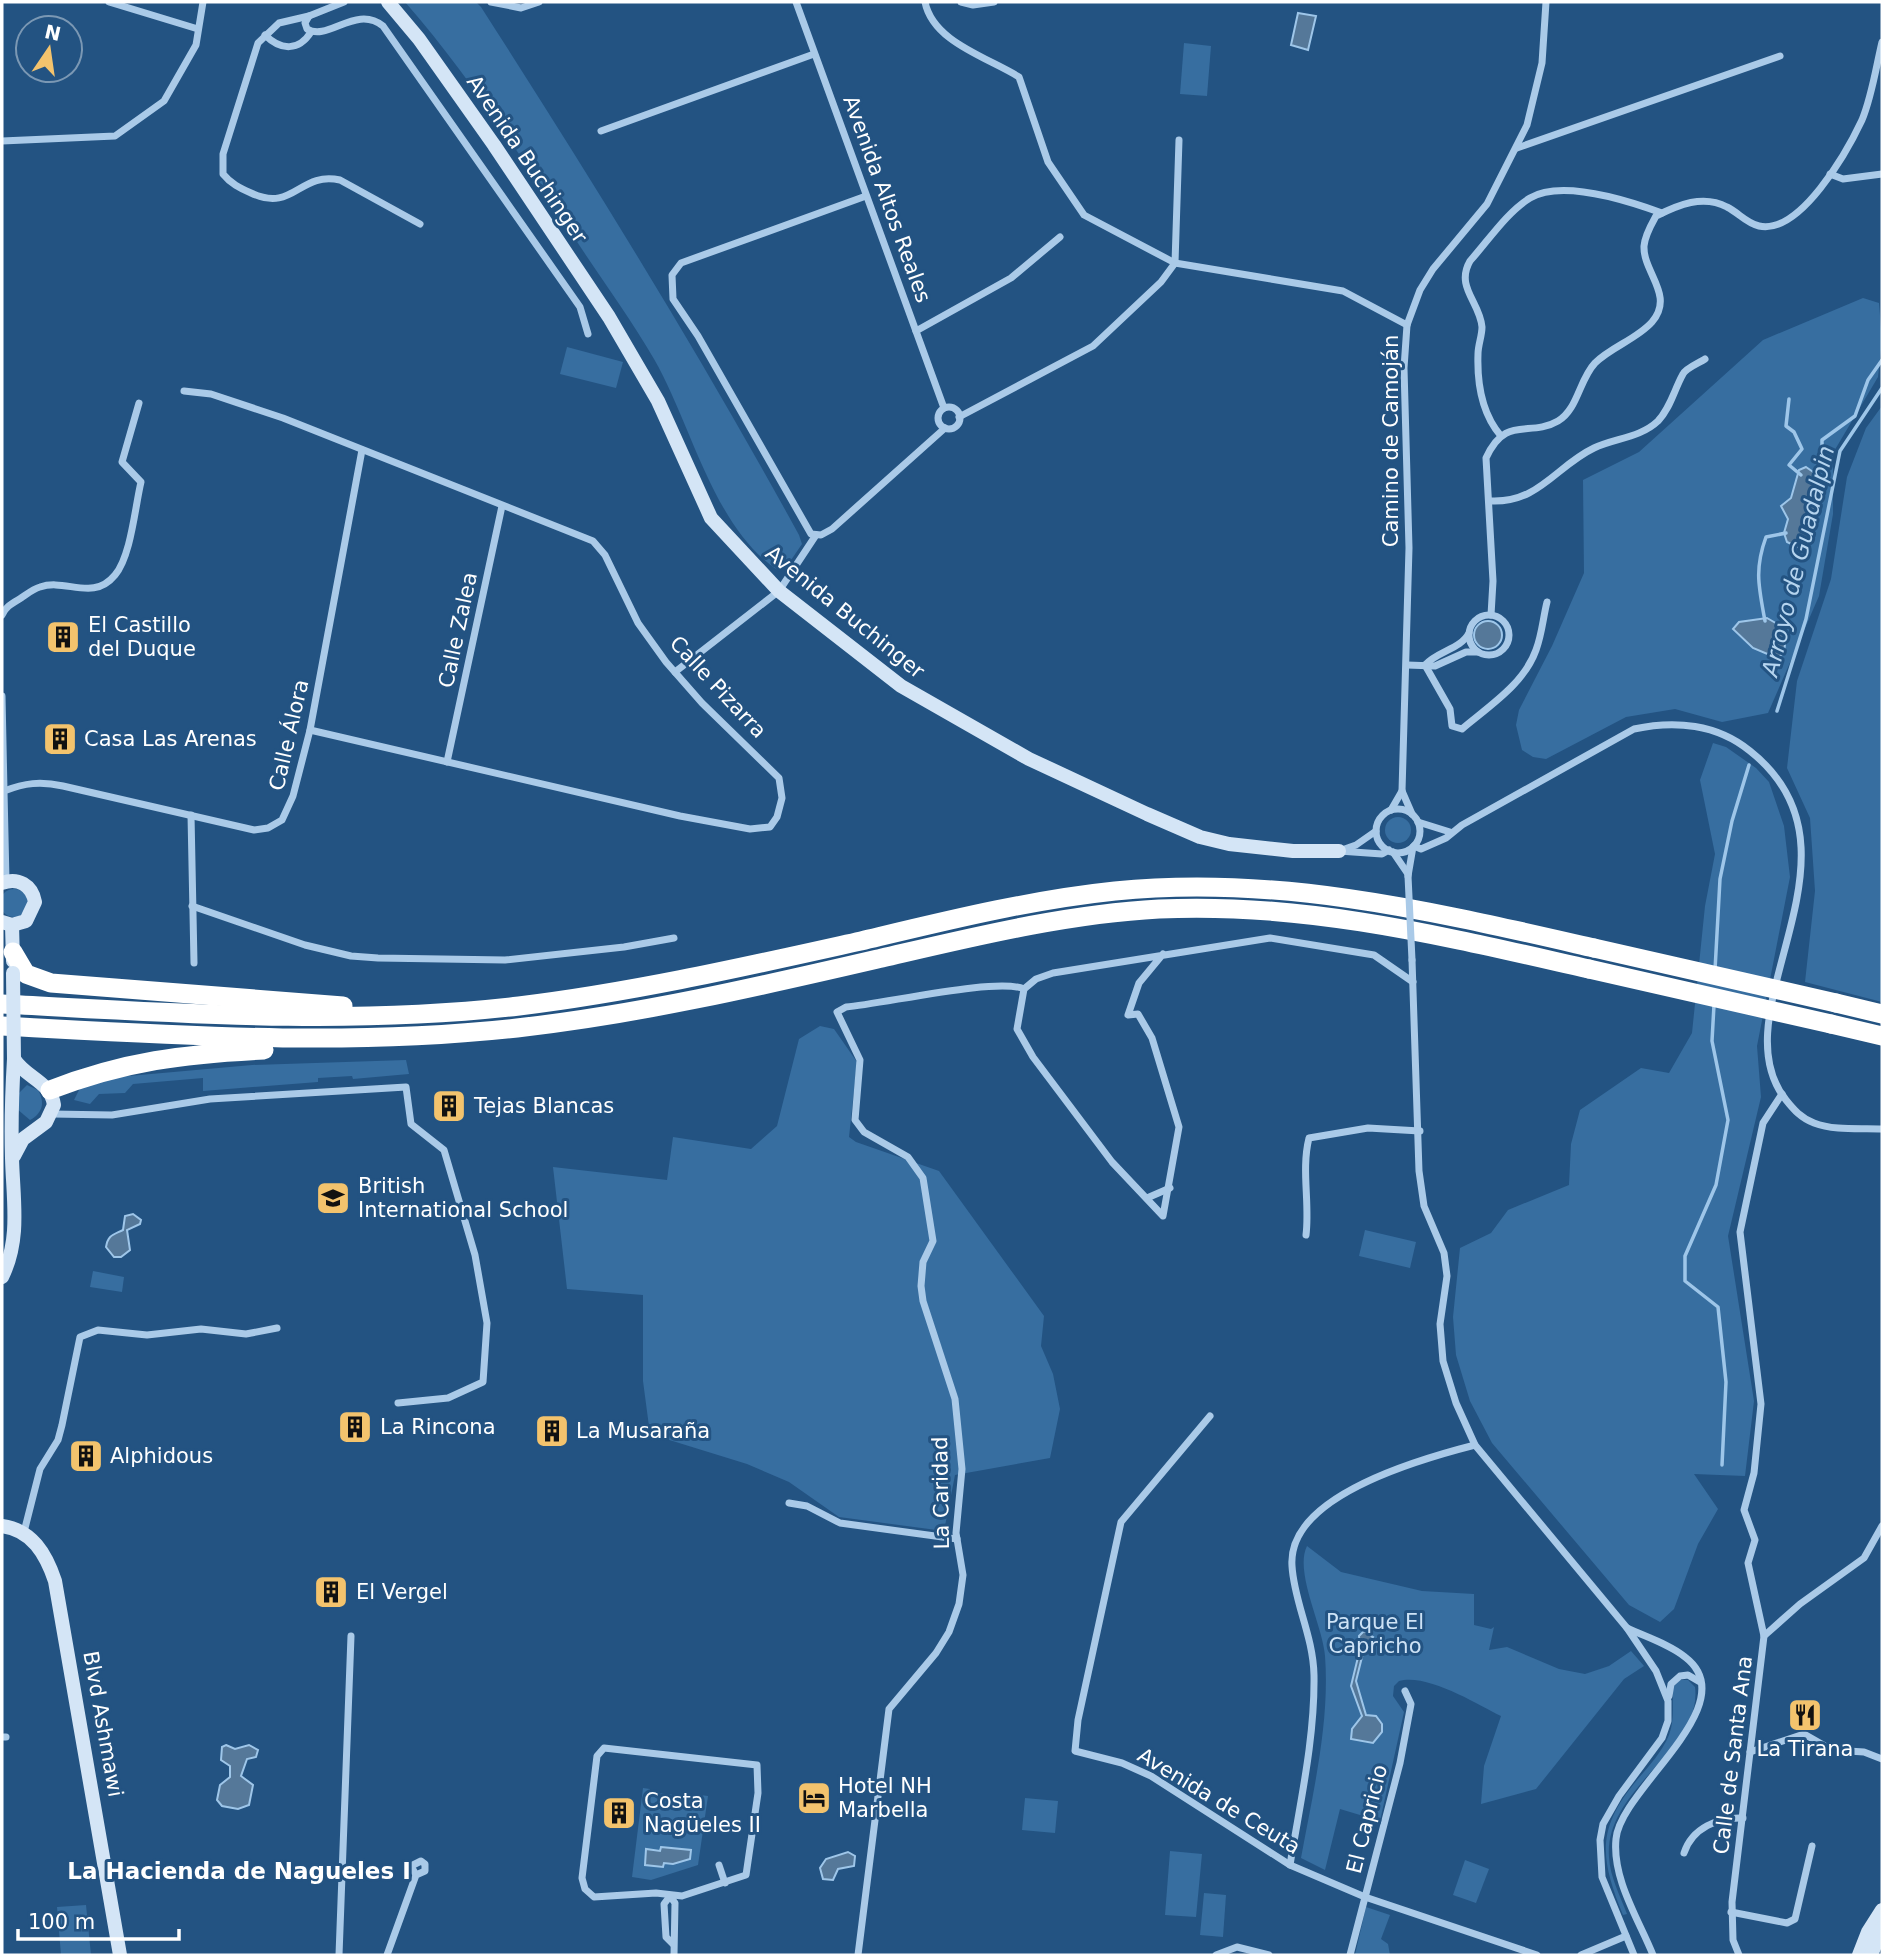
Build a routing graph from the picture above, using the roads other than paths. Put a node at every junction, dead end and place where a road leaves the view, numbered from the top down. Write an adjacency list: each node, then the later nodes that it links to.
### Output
1 (109, 2): 13 (street)
2 (203, 2): 13 (street)
3 (344, 2): 12 (street)
4 (388, 2): 44 (street, Avenida Buchinger)
5 (491, 2): 6 (street)
6 (539, 2)
7 (796, 2): 17 (street, Avenida Altos Reales)
8 (925, 2): 29 (street)
9 (961, 2): 10 (street)
10 (995, 2)
11 (1546, 2): 22 (street, Camino de Camoján)
12 (309, 16): 14 (street); 15 (street)
13 (198, 29): 21 (street)
14 (312, 32): 15 (street); 32 (street)
15 (265, 35): 27 (street)
16 (1882, 42): 23 (street)
17 (814, 54): 19 (street); 25 (street, Avenida Altos Reales)
18 (1780, 56): 22 (street)
19 (601, 131)
20 (1179, 140): 29 (street)
21 (2, 141)
22 (1517, 148): 30 (street, Camino de Camoján)
23 (1830, 174): 24 (street); 26 (street)
24 (1882, 174)
25 (866, 196): 31 (street, Avenida Altos Reales); 43 (street)
26 (1662, 213): 39 (street); 39 (street)
27 (420, 224)
28 (1060, 237): 31 (street)
29 (1175, 263): 30 (street); 37 (street)
30 (1407, 325): 50 (street, Camino de Camoján)
31 (916, 331): 36 (street, Avenida Altos Reales)
32 (588, 334)
33 (1705, 359): 41 (street)
34 (184, 391): 40 (street, Calle Pizarra)
35 (139, 403): 46 (street)
36 (944, 408): 37 (street); 38 (street)
37 (960, 417): 38 (street)
38 (945, 428): 43 (street)
39 (1501, 436): 41 (street)
40 (362, 450): 42 (street, Calle Pizarra); 54 (street, Calle Álora)
41 (1491, 501): 47 (street)
42 (502, 506): 52 (street, Calle Pizarra); 55 (street, Calle Zalea)
43 (817, 535): 44 (street)
44 (779, 591): 52 (street); 65 (street, Avenida Buchinger)
45 (1547, 602): 51 (street)
46 (2, 615)
47 (1490, 615): 48 (street); 49 (street)
48 (1469, 633): 49 (street); 51 (street)
49 (1479, 652): 51 (street)
50 (1407, 665): 51 (street); 57 (street, Camino de Camoján)
51 (1425, 665)
52 (675, 672): 55 (street, Calle Pizarra)
53 (2, 696): 56 (street)
54 (310, 730): 55 (street, Calle Pizarra); 60 (street, Calle Álora)
55 (447, 762)
56 (4, 791): 60 (street, Calle Álora); 68 (street)
57 (1402, 791): 58 (street, Camino de Camoján); 59 (street, Camino de Camoján)
58 (1391, 810): 59 (street); 62 (street)
59 (1412, 814): 61 (street)
60 (191, 815): 69 (street)
61 (1418, 822): 63 (street); 64 (street)
62 (1376, 831): 65 (street); 66 (street)
63 (1450, 832): 64 (street); 85 (street)
64 (1414, 846): 66 (street); 67 (street)
65 (1339, 851): 66 (street, Avenida Buchinger)
66 (1391, 851): 67 (street)
67 (1408, 876): 75 (street, bridge)
68 (4, 882): 70 (street)
69 (192, 906): 71 (street); 74 (street)
70 (7, 923): 72 (street)
71 (674, 938)
72 (13, 952): 79 (highway); 83 (street, bridge)
73 (1163, 954): 75 (street); 76 (street); 92 (street)
74 (194, 962)
75 (1413, 982): 90 (street)
76 (1024, 989): 93 (street); 104 (street, La Caridad)
77 (2, 1004): 79 (highway)
78 (1882, 1014): 79 (highway, bridge)
79 (381, 1016)
80 (2, 1026): 82 (highway)
81 (1882, 1037): 82 (highway, bridge)
82 (314, 1039): 84 (highway)
83 (14, 1059): 84 (street); 86 (street)
84 (44, 1086): 86 (street); 87 (street)
85 (1782, 1094): 89 (street); 107 (street)
86 (12, 1105): 88 (street); 91 (street)
87 (52, 1114): 88 (street); 97 (street)
88 (37, 1127): 91 (street)
89 (1882, 1129)
90 (1420, 1131): 94 (street); 99 (street)
91 (12, 1160): 95 (street)
92 (1170, 1188): 93 (street); 93 (street)
93 (1147, 1198)
94 (1306, 1236)
95 (2, 1277)
96 (277, 1328): 103 (street)
97 (398, 1403)
98 (1210, 1416): 117 (street, Avenida de Ceuta)
99 (1475, 1445): 105 (street); 117 (street)
100 (789, 1503): 104 (street)
101 (2, 1525): 103 (street)
102 (1882, 1526): 107 (street, Calle de Santa Ana)
103 (24, 1532): 127 (street, Blvd Ashmawi)
104 (957, 1539): 131 (street, La Caridad)
105 (1627, 1628): 108 (street); 110 (street)
106 (352, 1636): 128 (street)
107 (1764, 1636): 111 (street, Calle de Santa Ana)
108 (1701, 1683): 110 (street); 138 (street)
109 (1405, 1691): 121 (street, El Capricio)
110 (1668, 1701): 125 (street)
111 (1750, 1752): 112 (street); 113 (street, Calle de Santa Ana)
112 (1882, 1759)
113 (1743, 1818): 115 (street); 123 (street, Calle de Santa Ana)
114 (1812, 1846): 123 (street)
115 (1684, 1853)
116 (719, 1865): 119 (street)
117 (1290, 1865): 121 (street, Avenida de Ceuta)
118 (416, 1875): 129 (street)
119 (724, 1883): 120 (street); 120 (street)
120 (670, 1896): 130 (street)
121 (1365, 1897): 134 (street, El Capricio); 135 (street, Avenida de Ceuta)
122 (1882, 1910): 126 (street)
123 (1731, 1912): 139 (street, Calle de Santa Ana)
124 (1882, 1927): 126 (street)
125 (1626, 1936): 136 (street); 137 (street)
126 (1870, 1950)
127 (121, 1955)
128 (339, 1955)
129 (387, 1955)
130 (674, 1955)
131 (858, 1955)
132 (1216, 1955): 133 (street)
133 (1269, 1955)
134 (1350, 1955)
135 (1537, 1955)
136 (1581, 1955)
137 (1634, 1955)
138 (1653, 1955)
139 (1740, 1955)

